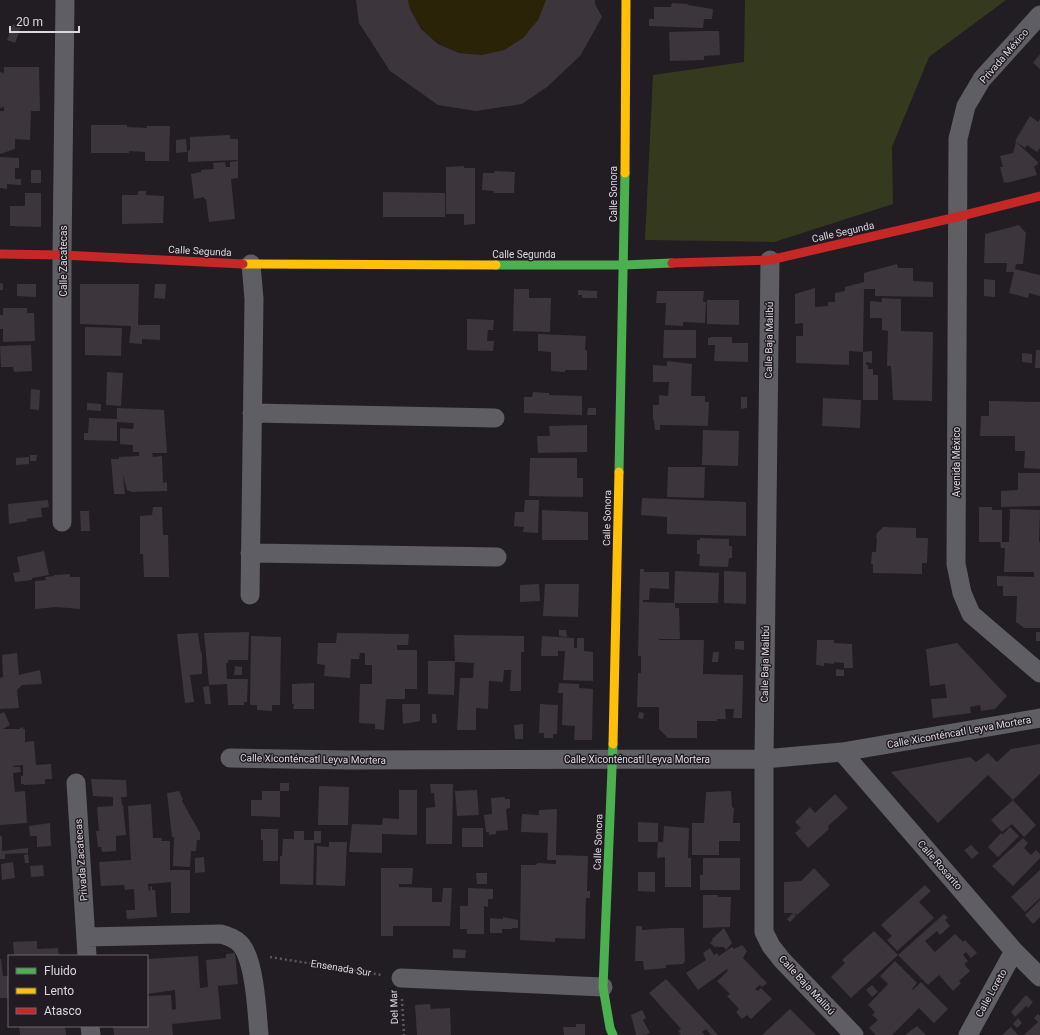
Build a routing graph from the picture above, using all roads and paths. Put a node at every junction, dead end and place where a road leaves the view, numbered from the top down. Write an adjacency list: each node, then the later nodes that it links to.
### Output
1 (65, 0): 7 (street, Calle Zacatecas)
2 (626, 0): 10 (street, Calle Sonora)
3 (1040, 15): 5 (street, Privada México)
4 (1040, 196): 5 (street, Calle Segunda)
5 (957, 217): 8 (street, Calle Segunda); 17 (street, Avenida México)
6 (0, 254): 7 (street, Calle Segunda)
7 (62, 255): 9 (street, Calle Segunda); 13 (street, Calle Zacatecas)
8 (770, 260): 10 (street, Calle Segunda); 22 (street, Calle Baja Malibú)
9 (251, 264): 10 (street, Calle Segunda); 11 (street)
10 (624, 265): 21 (street, Calle Sonora)
11 (252, 413): 12 (street); 14 (street)
12 (495, 418)
13 (62, 522)
14 (250, 553): 15 (street); 16 (street)
15 (497, 557)
16 (250, 595)
17 (1040, 673)
18 (1040, 718): 19 (street, Calle Xiconténcatl Leyva Mortera)
19 (842, 752): 22 (street, Calle Xiconténcatl Leyva Mortera); 25 (street, Calle Rosarito)
20 (230, 758): 21 (street, Calle Xiconténcatl Leyva Mortera)
21 (613, 759): 22 (street, Calle Xiconténcatl Leyva Mortera); 30 (street, Calle Sonora)
22 (764, 759): 34 (street, Calle Baja Malibú)
23 (76, 783): 24 (street, Privada Zacatecas)
24 (86, 937): 26 (street); 27 (street)
25 (1014, 950): 28 (street, Calle Rosarito); 35 (street, Calle Loreto)
26 (246, 952): 29 (path, Ensenada Sur); 31 (street)
27 (87, 955)
28 (1040, 977)
29 (401, 978): 30 (street); 32 (path, Del Mar)
30 (603, 987): 33 (street, Calle Sonora)
31 (260, 1035)
32 (404, 1035)
33 (613, 1035)
34 (854, 1035)
35 (968, 1035)

